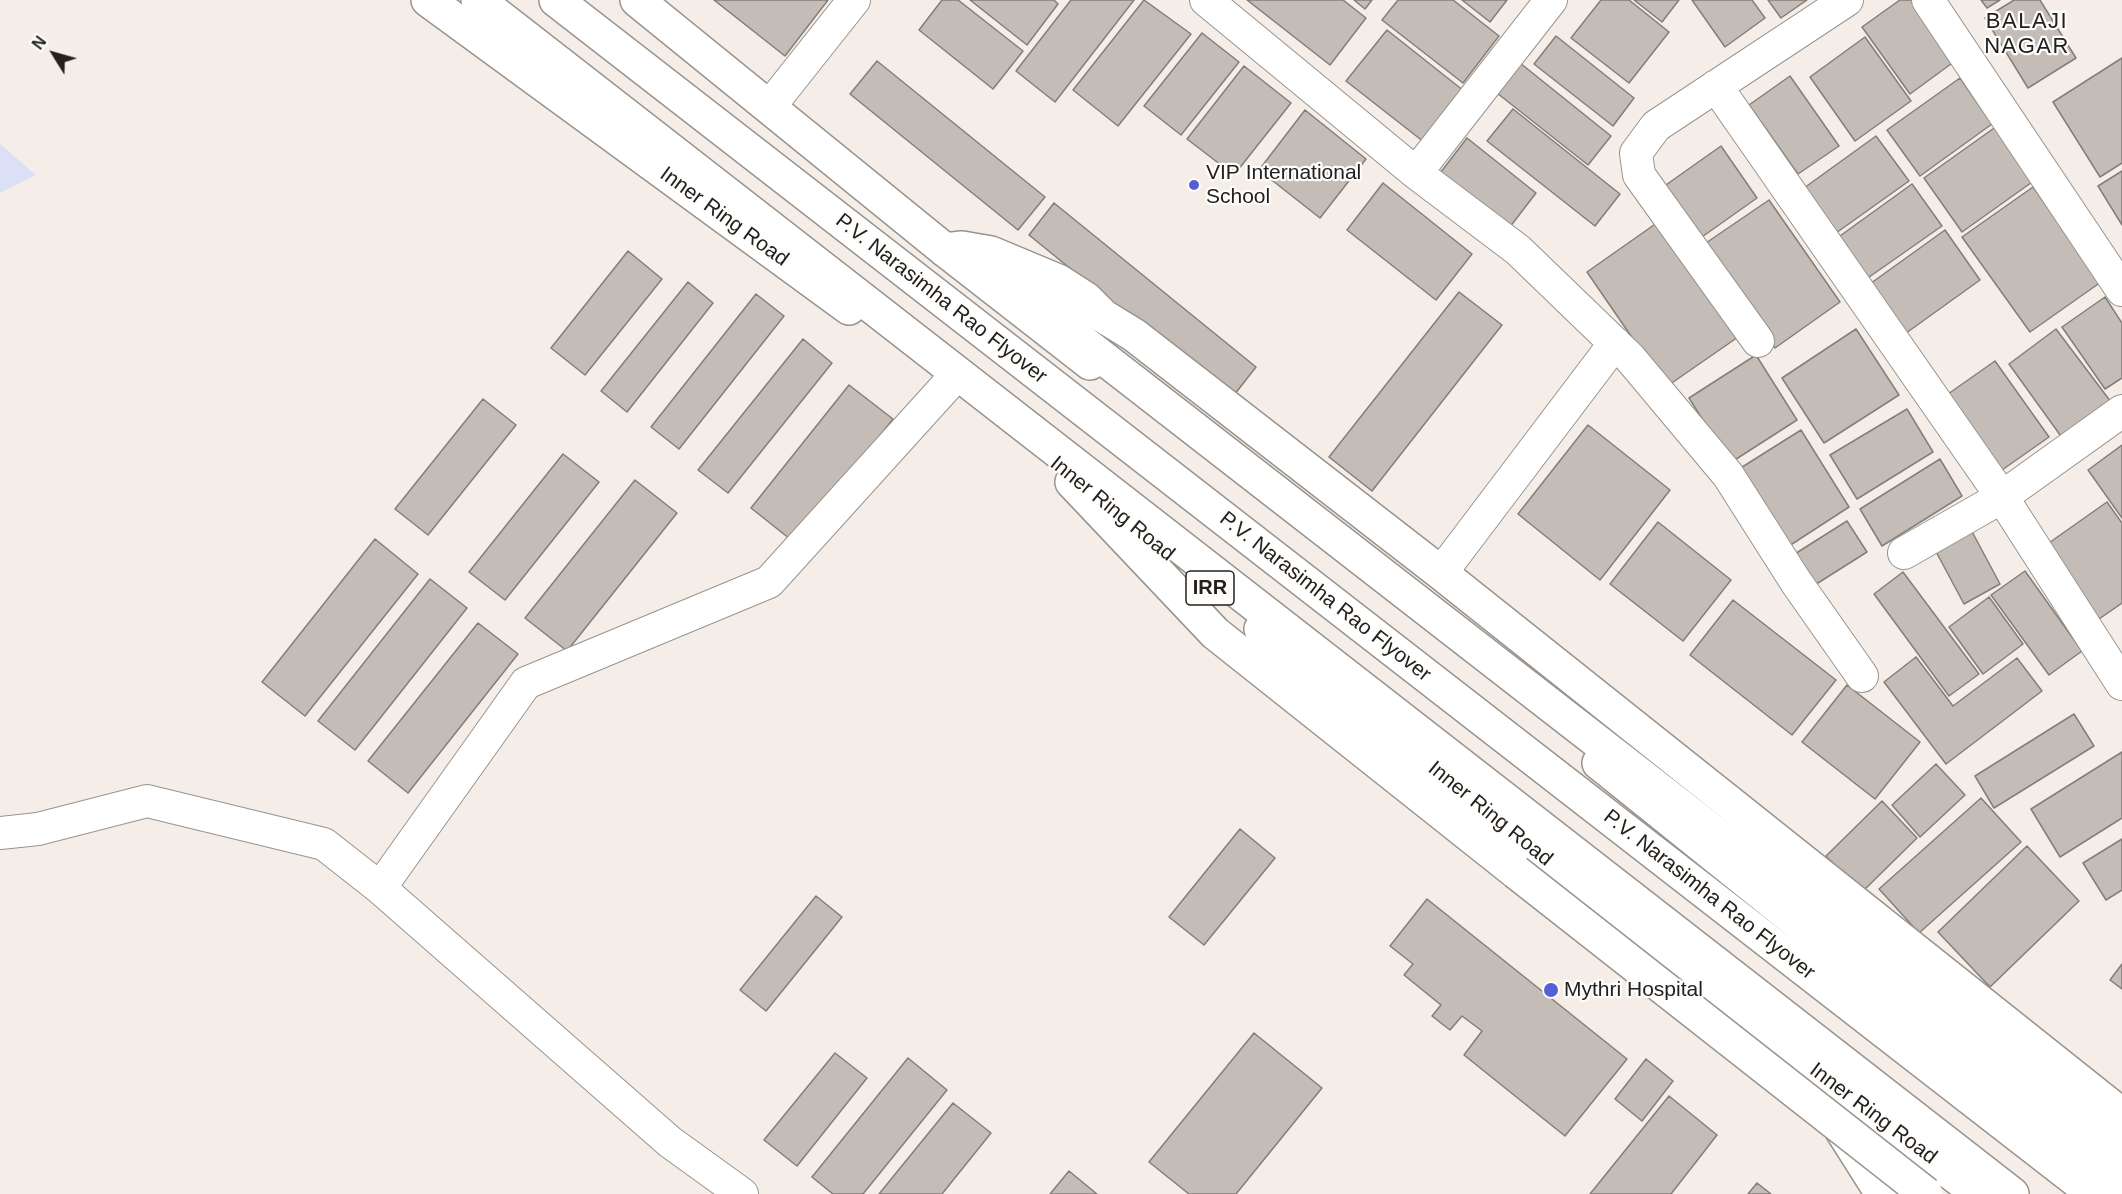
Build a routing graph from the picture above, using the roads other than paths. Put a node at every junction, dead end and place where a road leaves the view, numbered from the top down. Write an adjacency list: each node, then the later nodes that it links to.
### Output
1 (428, 0): 18 (main road, Inner Ring Road / IRR)
2 (478, 0): 36 (main road)
3 (556, 0): 37 (main road, P.V. Narasimha Rao Flyover)
4 (637, 0): 11 (main road)
5 (854, 0): 11 (street)
6 (1206, 0): 12 (street)
7 (1551, 0): 12 (street)
8 (1847, 0): 10 (street)
9 (1928, 0): 15 (street)
10 (1716, 86): 16 (street); 21 (street)
11 (770, 106): 13 (main road)
12 (1416, 173): 17 (street)
13 (945, 250): 14 (main road); 23 (main road)
14 (972, 270): 30 (main road); 31 (main road)
15 (2122, 290)
16 (1758, 341)
17 (1615, 343): 23 (street); 24 (street)
18 (950, 382): 20 (main road, Inner Ring Road / IRR); 27 (street)
19 (2122, 411): 21 (street)
20 (1050, 459): 28 (main road, Inner Ring Road / IRR); 34 (main road, bridge)
21 (2002, 498): 22 (street); 25 (street)
22 (1904, 553)
23 (1441, 573): 29 (main road)
24 (1862, 676)
25 (2122, 684)
26 (0, 833): 27 (street)
27 (380, 888): 32 (street)
28 (1795, 1056): 33 (main road); 35 (main road, Inner Ring Road / IRR)
29 (2122, 1115)
30 (2122, 1149)
31 (2122, 1183)
32 (742, 1194)
33 (1885, 1194)
34 (1926, 1194)
35 (1979, 1194)
36 (2013, 1194)
37 (2094, 1194)

